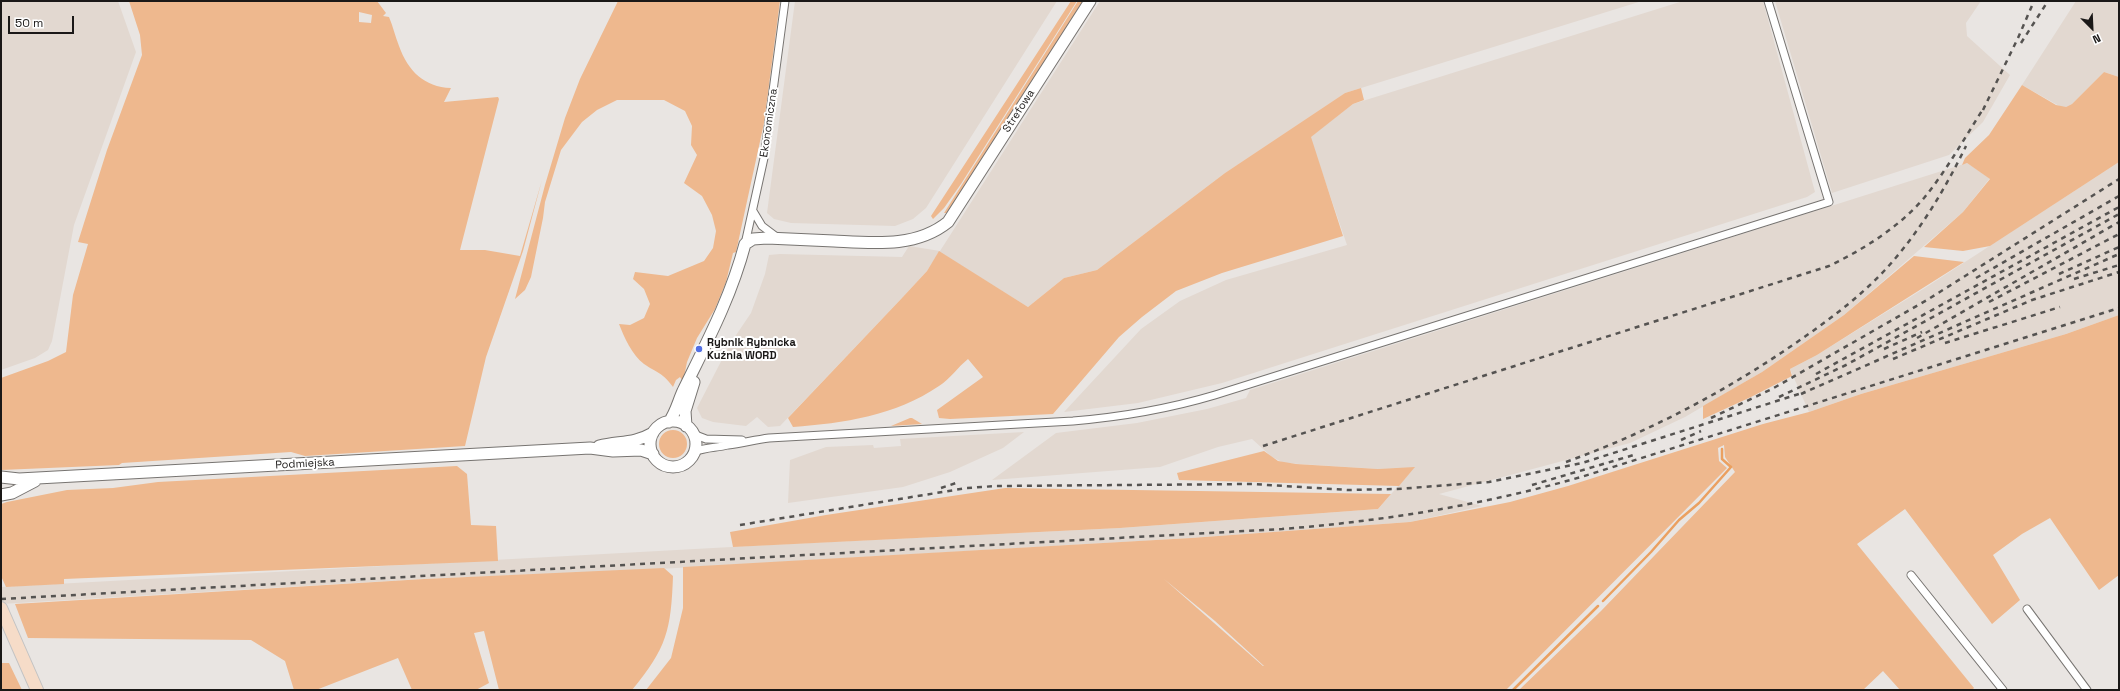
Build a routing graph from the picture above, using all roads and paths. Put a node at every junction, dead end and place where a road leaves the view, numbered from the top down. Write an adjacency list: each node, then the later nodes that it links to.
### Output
1 (785, 1): 4 (street, Ekonomiczna)
2 (1090, 1): 5 (street, Strefowa)
3 (1768, 1): 11 (street)
4 (753, 211): 5 (street); 6 (street, Ekonomiczna)
5 (778, 238): 6 (street)
6 (746, 244): 7 (street, Ekonomiczna)
7 (698, 366): 8 (street, Ekonomiczna); 9 (street, Ekonomiczna)
8 (669, 422): 9 (street); 10 (street)
9 (690, 430): 11 (street); 13 (street)
10 (653, 434): 12 (street, Podmiejska); 14 (street)
11 (748, 440): 13 (street)
12 (590, 448): 14 (street, Podmiejska); 16 (street, Podmiejska)
13 (694, 452): 14 (street)
14 (653, 454)
15 (1, 477): 17 (street, Podmiejska)
16 (41, 478): 17 (street, Podmiejska); 19 (street)
17 (19, 479): 18 (street, Podmiejska)
18 (1, 486)
19 (1, 495)
20 (1911, 575): 24 (street)
21 (1, 608): 23 (main road)
22 (2027, 608): 25 (street)
23 (37, 690)
24 (2003, 690)
25 (2087, 690)

